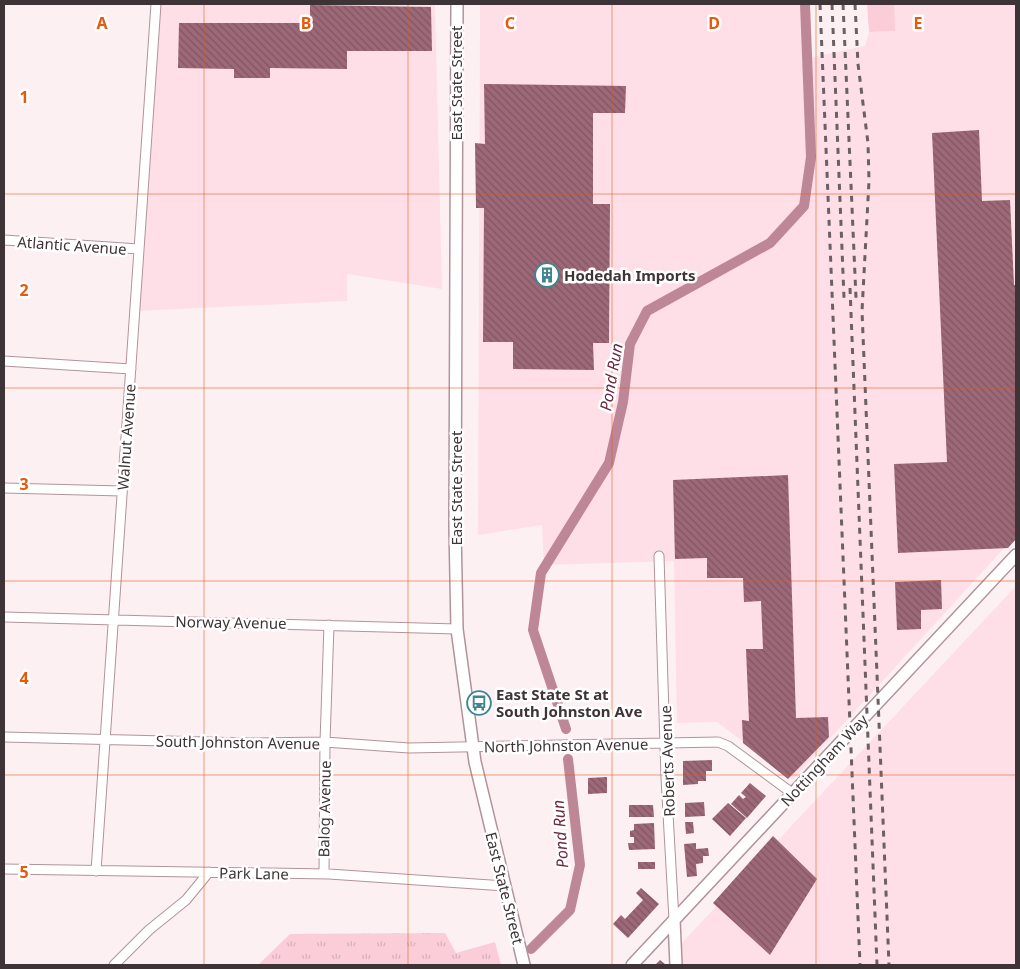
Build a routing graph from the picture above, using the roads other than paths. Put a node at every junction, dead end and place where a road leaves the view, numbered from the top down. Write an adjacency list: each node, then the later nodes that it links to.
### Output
1 (156, 4): 4 (street, Walnut Avenue)
2 (456, 4): 14 (street, East State Street)
3 (4, 240): 4 (street, Atlantic Avenue)
4 (139, 249): 6 (street, Walnut Avenue)
5 (4, 361): 6 (street)
6 (130, 369): 8 (street, Walnut Avenue)
7 (4, 488): 8 (street)
8 (122, 491): 12 (street, Walnut Avenue)
9 (1016, 555): 20 (street, Nottingham Way)
10 (659, 556): 18 (street, Roberts Avenue)
11 (4, 617): 12 (street, Norway Avenue)
12 (113, 620): 13 (street, Norway Avenue); 16 (street, Walnut Avenue)
13 (329, 625): 14 (street, Norway Avenue); 17 (street, Balog Avenue)
14 (457, 629): 19 (street, East State Street)
15 (4, 737): 16 (street, South Johnston Avenue)
16 (105, 740): 17 (street, South Johnston Avenue); 22 (street, Walnut Avenue)
17 (325, 742): 19 (street, South Johnston Avenue); 24 (street, Balog Avenue)
18 (665, 743): 19 (street, North Johnston Avenue); 20 (street, North Johnston Avenue); 26 (street, Roberts Avenue)
19 (472, 748): 25 (street, East State Street)
20 (792, 793): 26 (street, Nottingham Way)
21 (4, 869): 22 (street, Park Lane)
22 (96, 871): 23 (street, Park Lane)
23 (209, 872): 24 (street, Park Lane); 27 (street)
24 (324, 874): 25 (street, Park Lane)
25 (505, 886): 28 (street, East State Street)
26 (674, 920): 29 (street, Nottingham Way); 30 (street, Roberts Avenue)
27 (114, 965)
28 (524, 965)
29 (632, 965)
30 (676, 965)

